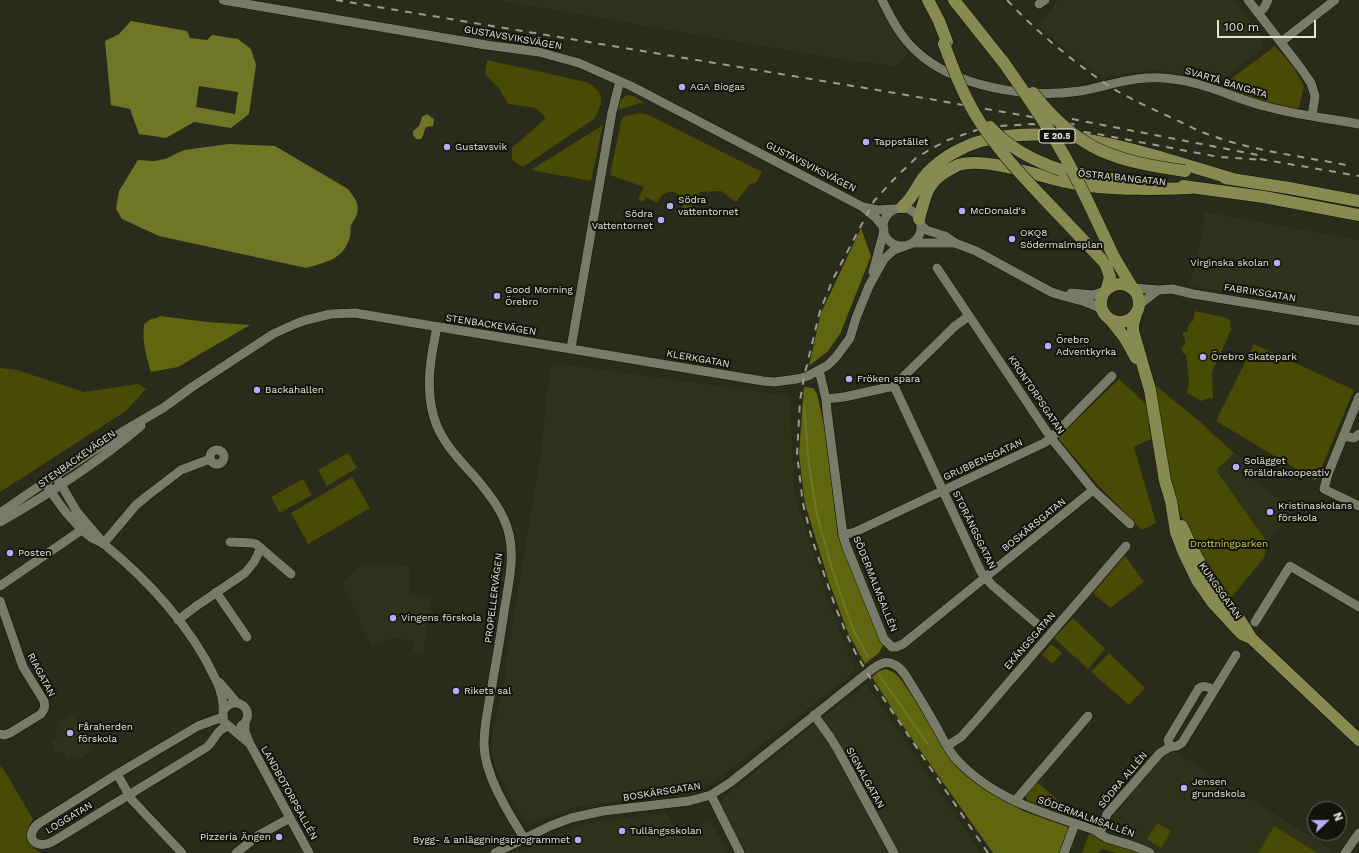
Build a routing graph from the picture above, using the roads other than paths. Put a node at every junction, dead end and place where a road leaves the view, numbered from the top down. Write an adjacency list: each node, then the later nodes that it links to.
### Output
1 (223, 0): 12 (street, GUSTAVSVIKSVÄGEN)
2 (882, 0): 13 (street, SVARTÅ BANGATA)
3 (954, 0): 11 (main road)
4 (1248, 0): 8 (street)
5 (1268, 0): 8 (street)
6 (1335, 0): 9 (street)
7 (928, 1): 10 (main road)
8 (1258, 13): 9 (street)
9 (1281, 42): 13 (street)
10 (946, 43): 16 (main road, ÖSTRA BANGATAN, bridge); 29 (main road, bridge)
11 (1004, 63): 15 (main road, ÖSTRA BANGATAN / E 20.5, bridge); 27 (main road, bridge)
12 (620, 81): 18 (street, GUSTAVSVIKSVÄGEN); 36 (street)
13 (1312, 116): 14 (street, SVARTÅ BANGATA)
14 (1359, 124)
15 (1233, 180): 17 (main road, ÖSTRA BANGATAN / E 20.5); 19 (main road, E 20.5)
16 (1190, 188): 20 (main road, ÖSTRA BANGATAN); 21 (main road)
17 (1359, 201)
18 (863, 207): 19 (street, GUSTAVSVIKSVÄGEN); 22 (street, GUSTAVSVIKSVÄGEN)
19 (898, 208): 21 (street); 22 (street)
20 (1359, 215)
21 (920, 222): 23 (street); 24 (street)
22 (884, 229): 24 (street); 26 (street)
23 (955, 243): 24 (street); 30 (street)
24 (908, 244): 26 (street)
25 (937, 268): 33 (street, KRONTORPSGATAN)
26 (869, 286): 37 (street)
27 (1133, 288): 28 (street, FABRIKSGATAN); 29 (main road); 31 (main road)
28 (1158, 290): 31 (street); 34 (street, FABRIKSGATAN)
29 (1103, 291): 30 (street); 32 (main road)
30 (1078, 298): 32 (street)
31 (1138, 310): 32 (main road); 39 (main road, KUNGSGATAN)
32 (1102, 311): 39 (main road, KUNGSGATAN)
33 (969, 316): 40 (street); 46 (street, KRONTORPSGATAN)
34 (1359, 321)
35 (437, 327): 36 (street, STENBACKEVÄGEN); 43 (street, STENBACKEVÄGEN); 98 (street, PROPELLERVÄGEN)
36 (571, 348): 37 (street, KLERKGATAN)
37 (819, 370): 42 (street, SÖDERMALMSALLÉN)
38 (1112, 376): 46 (street, GRUBBENSGATAN)
39 (1146, 376): 86 (main road, KUNGSGATAN)
40 (894, 386): 42 (street); 52 (street, STORÄNGSGATAN)
41 (1359, 397): 45 (street)
42 (826, 399): 59 (street, SÖDERMALMSALLÉN)
43 (163, 408): 48 (street, STENBACKEVÄGEN); 50 (street, STENBACKEVÄGEN)
44 (1359, 434): 45 (street)
45 (1343, 436): 54 (street)
46 (1051, 438): 51 (street, KRONTORPSGATAN); 52 (street, GRUBBENSGATAN)
47 (210, 459): 61 (street)
48 (56, 475): 49 (street, STENBACKEVÄGEN); 50 (street)
49 (45, 482): 53 (street); 55 (street, STENBACKEVÄGEN)
50 (61, 485): 53 (street, STENBACKEVÄGEN); 58 (street)
51 (1093, 490): 57 (street, KRONTORPSGATAN); 65 (street, BOSKÄRSGATAN)
52 (942, 491): 59 (street, GRUBBENSGATAN); 65 (street, STORÄNGSGATAN)
53 (51, 492): 56 (street, STENBACKEVÄGEN); 58 (street)
54 (1359, 506)
55 (0, 513)
56 (0, 522)
57 (1130, 524)
58 (84, 527): 61 (street); 66 (street)
59 (843, 535): 74 (street, SÖDERMALMSALLÉN)
60 (230, 542): 63 (street)
61 (103, 544): 70 (street)
62 (1126, 546): 88 (street, EKÄNGSGATAN)
63 (261, 548): 64 (street); 67 (street)
64 (291, 574)
65 (986, 578): 72 (street, STORÄNGSGATAN); 74 (street, BOSKÄRSGATAN)
66 (0, 586)
67 (216, 592): 70 (street); 73 (street)
68 (0, 602): 85 (street, RIAGATAN)
69 (1359, 607): 71 (street)
70 (178, 620): 77 (street)
71 (1255, 622)
72 (1036, 623)
73 (246, 637)
74 (892, 647): 76 (street, SÖDERMALMSALLÉN)
75 (1236, 655): 78 (street, SÖDRA ALLÉN)
76 (890, 663): 81 (street, BOSKÄRSGATAN); 88 (street, SÖDERMALMSALLÉN)
77 (215, 678): 79 (street); 80 (street)
78 (1214, 690): 89 (street, SÖDRA ALLÉN); 89 (street)
79 (237, 703): 80 (street); 83 (street)
80 (223, 714): 84 (street); 90 (street, LOGGATAN)
81 (814, 715): 92 (street, BOSKÄRSGATAN); 104 (street, SIGNALGATAN)
82 (1088, 716): 93 (street, SÖDERMALMSALLÉN)
83 (245, 724): 84 (street); 87 (street, LANDBOTORPSALLÉN)
84 (230, 727): 87 (street, LANDBOTORPSALLÉN); 91 (street, LOGGATAN)
85 (0, 734)
86 (1359, 740)
87 (250, 744): 94 (street, LANDBOTORPSALLÉN)
88 (947, 746): 93 (street, SÖDERMALMSALLÉN)
89 (1170, 747): 96 (street, SÖDRA ALLÉN)
90 (117, 774): 91 (street); 91 (street, LOGGATAN)
91 (129, 795): 99 (street)
92 (710, 795): 98 (street, BOSKÄRSGATAN); 103 (street)
93 (1015, 801): 95 (street, SÖDERMALMSALLÉN)
94 (290, 818): 100 (street); 101 (street, LANDBOTORPSALLÉN)
95 (1075, 824): 96 (street, SÖDERMALMSALLÉN); 105 (street)
96 (1100, 833): 106 (street, SÖDERMALMSALLÉN)
97 (1359, 834): 107 (street)
98 (524, 838): 102 (street, BOSKÄRSGATAN)
99 (182, 853)
100 (236, 853)
101 (309, 853)
102 (496, 853)
103 (740, 853)
104 (894, 853)
105 (1064, 853)
106 (1150, 853)
107 (1345, 853)

